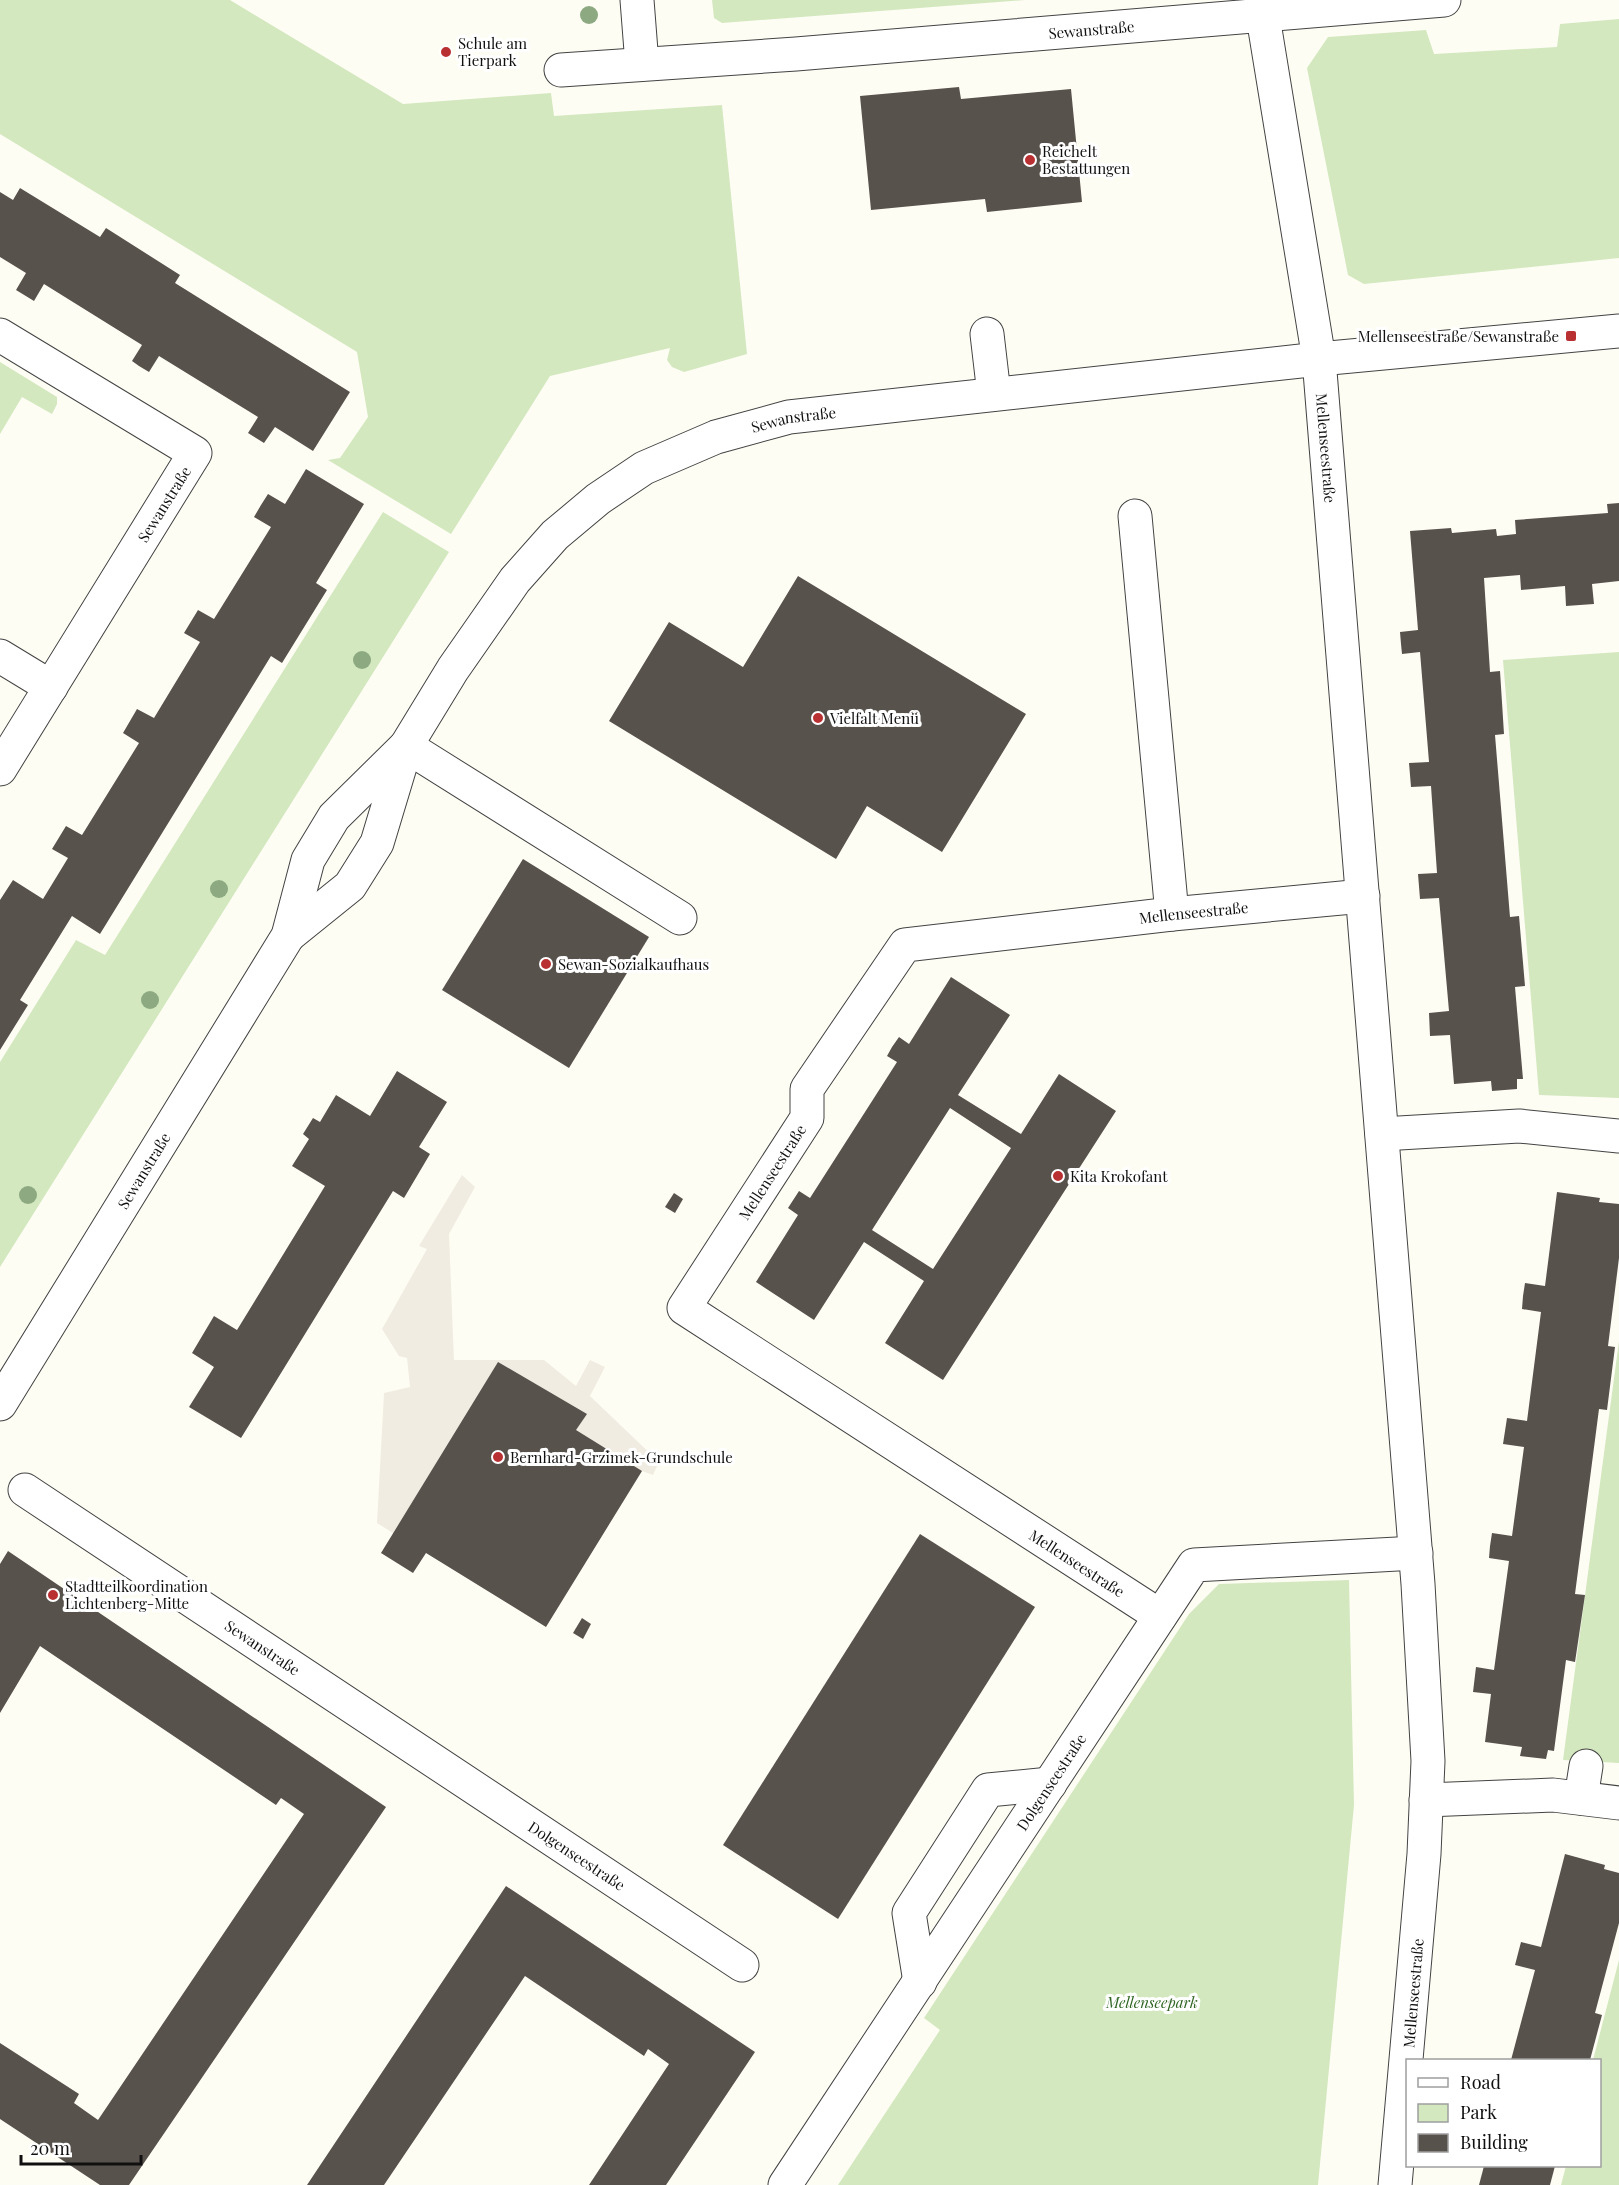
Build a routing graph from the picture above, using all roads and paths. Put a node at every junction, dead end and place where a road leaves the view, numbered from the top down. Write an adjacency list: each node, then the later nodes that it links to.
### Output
1 (637, 0): 4 (street)
2 (1444, 0): 3 (street, Sewanstraße)
3 (1263, 17): 4 (street, Sewanstraße); 9 (street)
4 (642, 64): 5 (street, Sewanstraße)
5 (561, 70)
6 (1619, 331): 9 (street, Sewanstraße)
7 (987, 334): 10 (street)
8 (0, 335): 13 (street, Sewanstraße)
9 (1319, 359): 10 (street, Sewanstraße); 16 (street, Mellenseestraße)
10 (994, 394): 14 (street, Sewanstraße)
11 (1135, 516): 17 (street)
12 (0, 656): 13 (street)
13 (51, 687): 15 (street, Sewanstraße)
14 (406, 746): 18 (street); 19 (street, Sewanstraße); 19 (street, Sewanstraße)
15 (0, 769)
16 (1363, 896): 17 (street, Mellenseestraße); 20 (street, Mellenseestraße)
17 (1172, 914): 25 (street, Mellenseestraße)
18 (680, 918)
19 (288, 936): 22 (street, Sewanstraße)
20 (1382, 1134): 21 (street); 24 (street, Mellenseestraße)
21 (1619, 1136)
22 (0, 1404)
23 (25, 1490): 28 (street, Sewanstraße)
24 (1416, 1553): 25 (street, Dolgenseestraße); 30 (street, Mellenseestraße)
25 (1160, 1616): 27 (street, Dolgenseestraße)
26 (1586, 1766): 29 (street)
27 (1050, 1784): 33 (street, Dolgenseestraße); 33 (street)
28 (470, 1787): 32 (street, Dolgenseestraße)
29 (1581, 1798): 30 (street); 31 (street)
30 (1426, 1800): 35 (street, Mellenseestraße)
31 (1619, 1803)
32 (742, 1965)
33 (920, 1982): 34 (street, Dolgenseestraße)
34 (785, 2185)
35 (1395, 2185)

